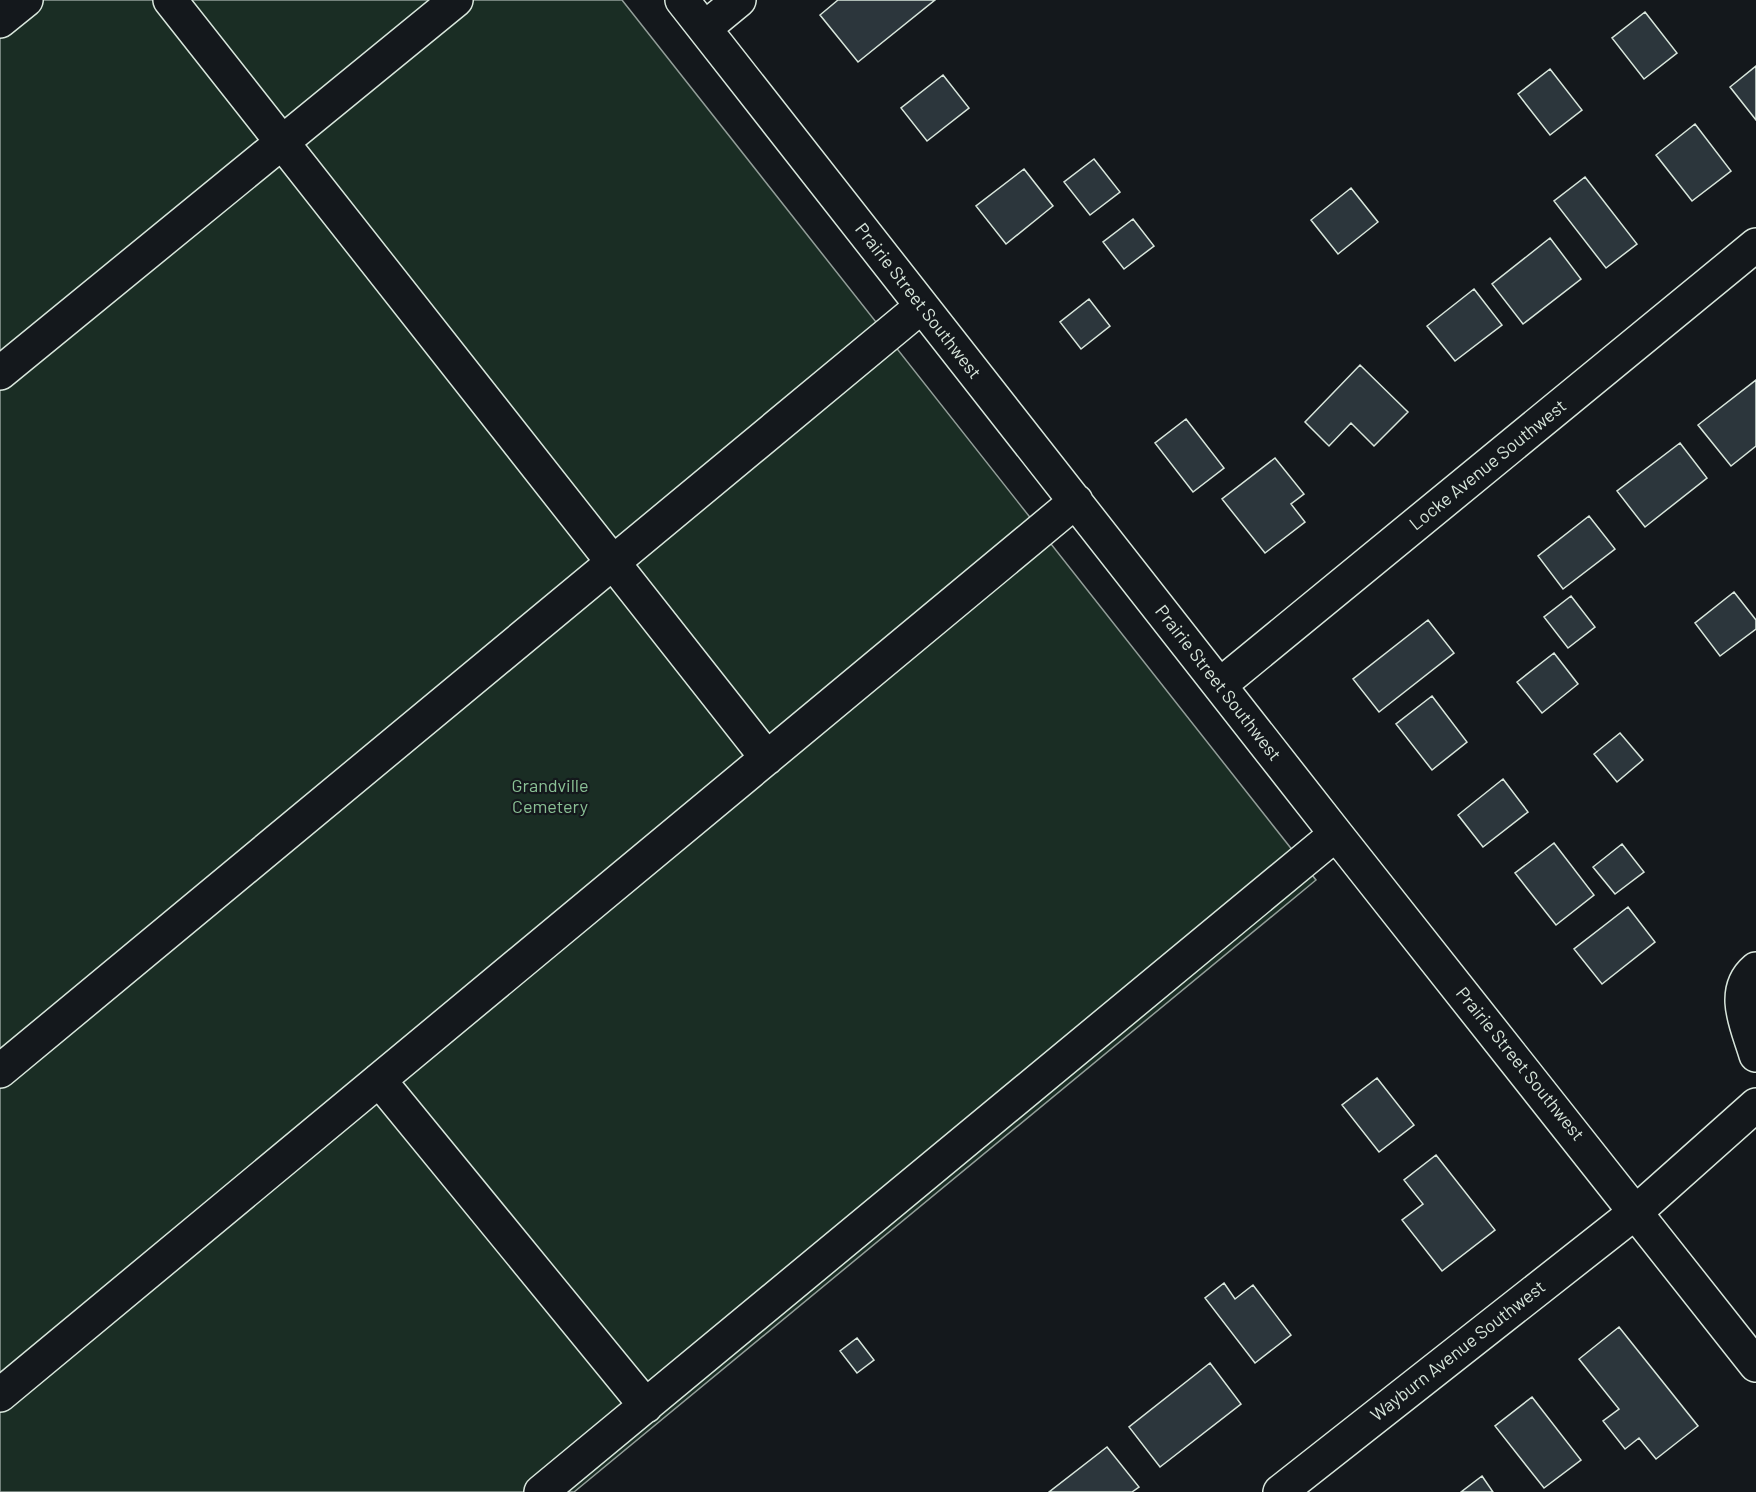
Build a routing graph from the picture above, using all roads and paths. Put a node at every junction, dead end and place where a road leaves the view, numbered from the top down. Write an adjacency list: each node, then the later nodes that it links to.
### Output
1 (26, 0): 6 (street)
2 (170, 0): 8 (street)
3 (456, 0): 8 (street)
4 (682, 0): 7 (street, Prairie Street Southwest)
5 (739, 0): 7 (street)
6 (0, 21)
7 (705, 28): 10 (street, Prairie Street Southwest)
8 (282, 142): 11 (street); 13 (street)
9 (1756, 245): 14 (street, Locke Avenue Southwest)
10 (922, 306): 12 (street, Prairie Street Southwest); 13 (street)
11 (0, 373)
12 (1076, 501): 14 (street, Prairie Street Southwest); 15 (street)
13 (613, 562): 15 (street); 19 (street)
14 (1220, 685): 16 (street, Prairie Street Southwest)
15 (767, 758): 20 (street)
16 (1336, 834): 22 (street, Prairie Street Southwest); 25 (street)
17 (1756, 969): 18 (street)
18 (1756, 1055)
19 (0, 1071)
20 (380, 1080): 24 (street); 25 (street)
21 (1756, 1105): 22 (street, Wayburn Avenue Southwest)
22 (1637, 1211): 23 (street, Prairie Street Southwest); 26 (street, Wayburn Avenue Southwest)
23 (1756, 1365)
24 (0, 1395)
25 (645, 1406): 27 (street)
26 (1289, 1489)
27 (541, 1492)

